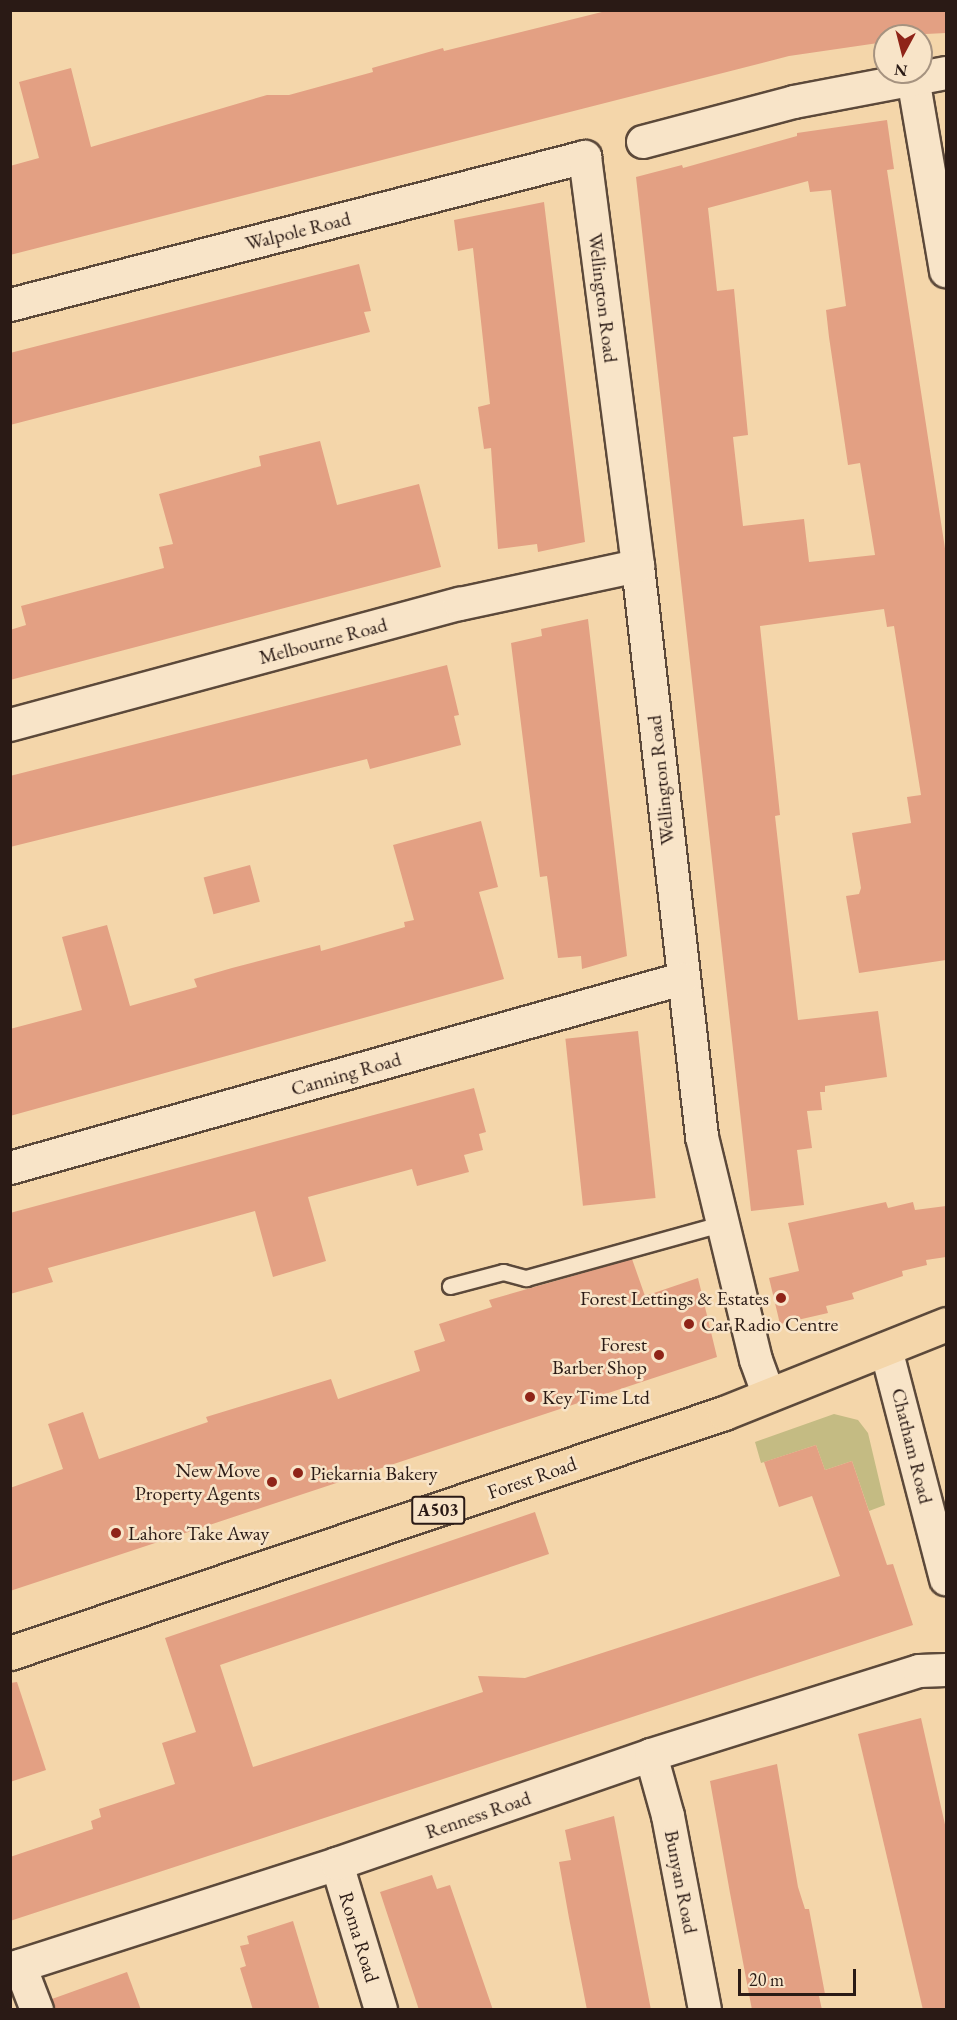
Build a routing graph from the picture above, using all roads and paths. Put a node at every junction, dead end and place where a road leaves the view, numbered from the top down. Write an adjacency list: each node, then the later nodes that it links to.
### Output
1 (883, 84): 3 (street)
2 (914, 84): 5 (street)
3 (643, 142)
4 (585, 157): 6 (street, Walpole Road); 7 (street, Wellington Road)
5 (946, 271)
6 (10, 305)
7 (639, 566): 8 (street, Melbourne Road); 9 (street, Wellington Road)
8 (10, 725)
9 (682, 979): 10 (street, Canning Road); 11 (street, Wellington Road)
10 (10, 1168)
11 (722, 1224): 12 (lane); 15 (street, Wellington Road)
12 (450, 1286)
13 (946, 1324): 14 (main road, Forest Road / A503)
14 (886, 1348): 15 (main road, Forest Road / A503); 16 (street, Chatham Road)
15 (769, 1396): 17 (main road, Forest Road / A503)
16 (946, 1579)
17 (10, 1653)
18 (946, 1670): 19 (street, Renness Road)
19 (651, 1755): 20 (street, Renness Road); 24 (street, Bunyan Road)
20 (337, 1864): 21 (street, Renness Road); 23 (street, Roma Road)
21 (15, 1967): 22 (street)
22 (37, 2010)
23 (381, 2010)
24 (705, 2010)

